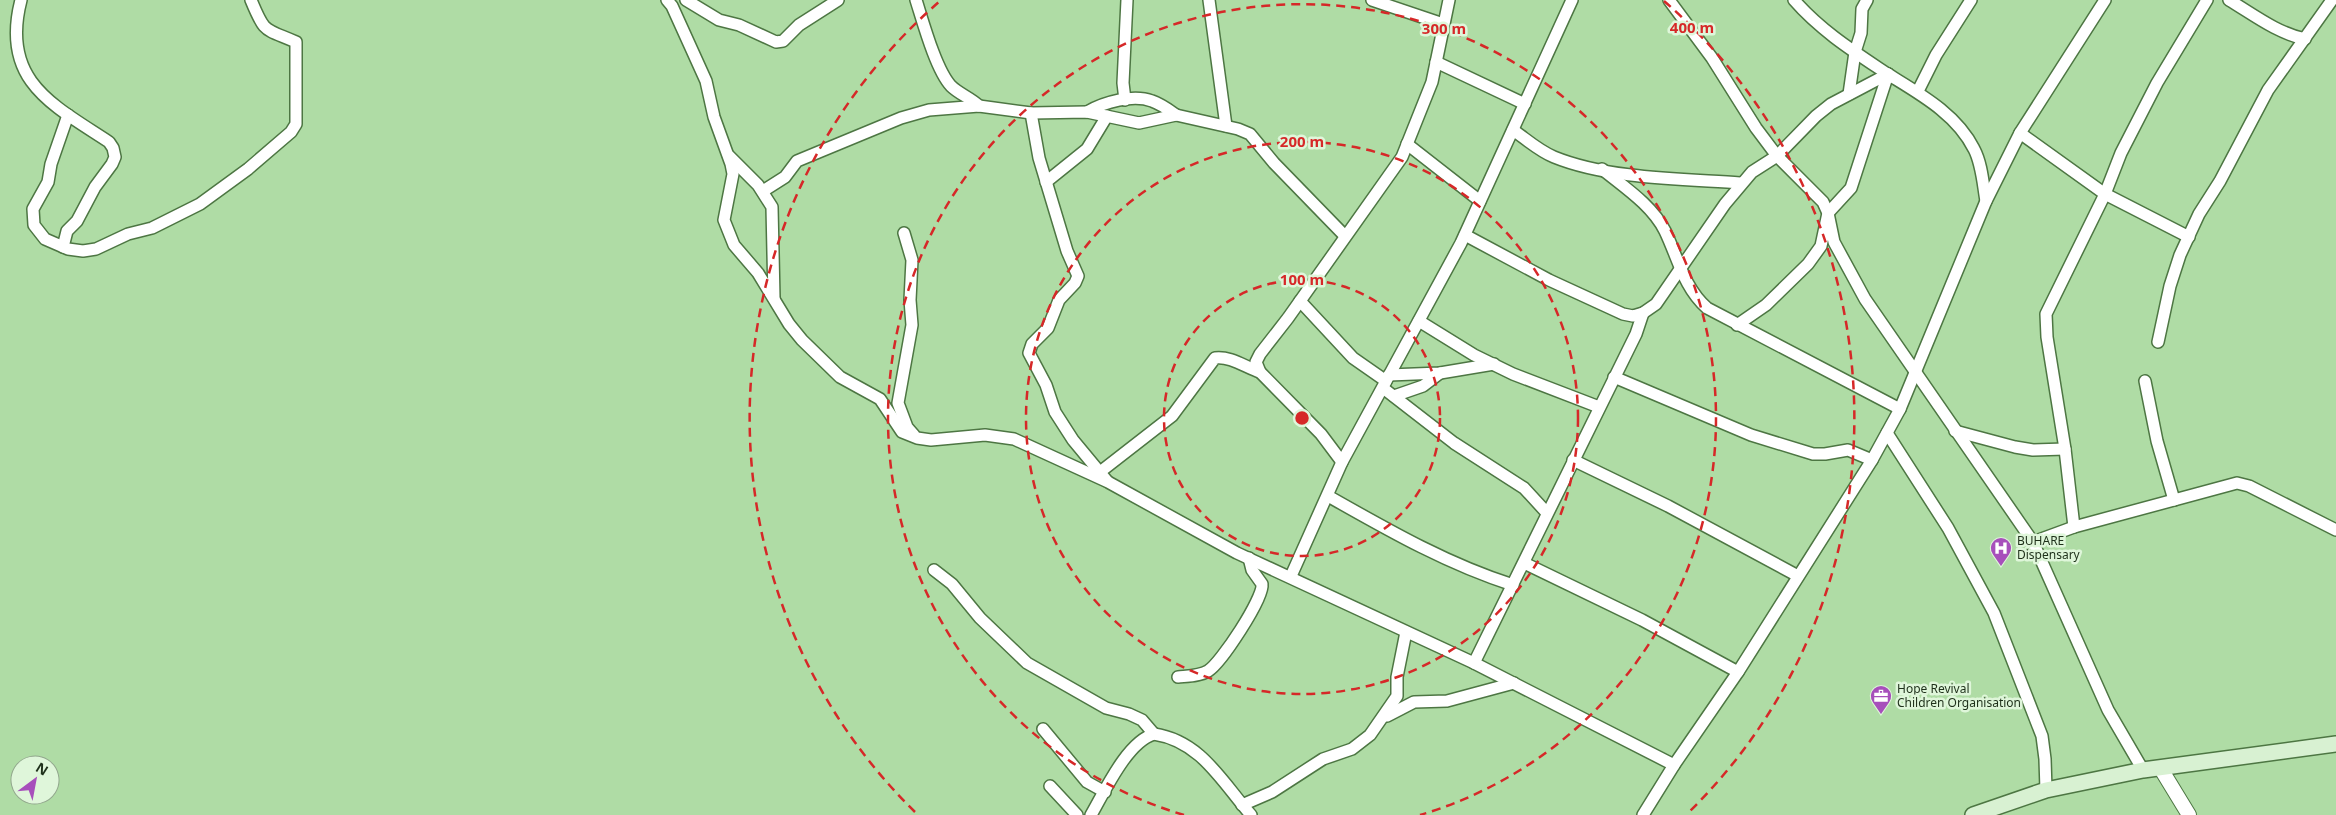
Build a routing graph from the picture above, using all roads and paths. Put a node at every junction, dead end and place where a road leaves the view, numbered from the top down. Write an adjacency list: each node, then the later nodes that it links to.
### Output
1 (21, 0): 32 (street)
2 (251, 0): 53 (street)
3 (686, 0): 4 (street)
4 (838, 0)
5 (916, 0): 29 (street)
6 (1127, 0): 27 (street)
7 (1209, 0): 35 (street)
8 (1372, 0): 20 (street)
9 (1449, 0): 20 (street)
10 (1572, 0): 28 (street)
11 (1669, 0): 40 (street)
12 (1794, 0): 22 (street)
13 (1867, 0): 22 (street)
14 (1971, 0): 25 (street)
15 (2105, 0): 37 (street)
16 (2207, 0): 45 (street)
17 (2229, 0): 21 (street)
18 (2332, 0): 21 (street)
19 (670, 1): 39 (street)
20 (1443, 24): 23 (street)
21 (2305, 39): 52 (street)
22 (1855, 52): 24 (street); 26 (street)
23 (1436, 62): 28 (street); 38 (street)
24 (1888, 74): 25 (street); 26 (street); 48 (street)
25 (1918, 91): 47 (street)
26 (1849, 94): 40 (street)
27 (1125, 100): 30 (street); 33 (street)
28 (1525, 104): 36 (street)
29 (979, 106): 31 (street); 44 (street)
30 (1087, 112): 31 (street); 34 (street)
31 (1031, 113): 42 (street)
32 (68, 114): 53 (street); 53 (street)
33 (1176, 115): 34 (street); 35 (street)
34 (1107, 116): 42 (street)
35 (1226, 126): 51 (street)
36 (1513, 130): 41 (street); 46 (street)
37 (2020, 133): 45 (street); 47 (street)
38 (1407, 144): 46 (street); 51 (street)
39 (728, 155): 44 (street); 55 (street)
40 (1777, 156): 43 (street); 48 (street)
41 (1602, 169): 43 (street); 54 (street)
42 (1046, 182): 78 (street)
43 (1740, 183): 54 (street)
44 (763, 192): 55 (street)
45 (2105, 194): 52 (street); 74 (street)
46 (1480, 201): 50 (street)
47 (1986, 201): 64 (street)
48 (1828, 213): 59 (street); 64 (street)
49 (904, 234): 73 (street)
50 (1464, 235): 57 (street); 58 (street)
51 (1345, 236): 56 (street)
52 (2189, 237): 60 (street)
53 (63, 247)
54 (1681, 268): 57 (street); 59 (street)
55 (774, 299): 73 (street)
56 (1300, 301): 62 (street); 66 (street)
57 (1644, 313): 65 (street)
58 (1419, 320): 61 (street); 66 (street)
59 (1737, 325): 70 (street)
60 (2158, 342)
61 (1494, 364): 63 (street); 69 (street)
62 (1260, 372): 77 (street); 78 (street)
63 (1440, 373): 66 (street); 68 (street)
64 (1915, 374): 70 (street); 71 (street)
65 (1614, 377): 69 (street); 76 (street)
66 (1386, 381): 68 (street); 77 (street)
67 (2145, 381): 81 (street)
68 (1394, 396): 82 (street)
69 (1599, 407): 75 (street)
70 (1900, 409): 72 (street)
71 (1955, 432): 74 (street); 85 (street)
72 (1887, 433): 76 (street); 105 (street)
73 (917, 438): 79 (street)
74 (2065, 449): 83 (street)
75 (1573, 460): 82 (street); 90 (street)
76 (1872, 460): 90 (street)
77 (1342, 462): 80 (street)
78 (1100, 472): 79 (street)
79 (1108, 482): 86 (street)
80 (1328, 496): 89 (street); 91 (street)
81 (2174, 500): 83 (street); 84 (street)
82 (1547, 513): 87 (street)
83 (2074, 527): 85 (street)
84 (2336, 530)
85 (2033, 542): 103 (street)
86 (1249, 558): 89 (street); 95 (street)
87 (1524, 563): 91 (street); 94 (street)
88 (934, 570): 99 (street)
89 (1291, 576): 92 (street)
90 (1798, 576): 94 (street)
91 (1513, 585): 93 (street)
92 (1406, 632): 93 (street); 97 (street)
93 (1474, 663): 96 (street)
94 (1738, 672): 101 (street)
95 (1178, 677)
96 (1514, 683): 97 (street); 101 (street)
97 (1385, 716): 107 (street)
98 (1043, 730): 106 (street)
99 (1154, 734): 106 (street); 107 (street)
100 (2336, 744): 102 (main road)
101 (1674, 764): 111 (street)
102 (2161, 769): 103 (main road); 113 (street)
103 (2144, 770): 105 (main road)
104 (1050, 786): 108 (street)
105 (2046, 790): 112 (main road)
106 (1105, 792): 109 (street)
107 (1242, 805): 110 (street)
108 (1077, 815)
109 (1091, 815)
110 (1251, 815)
111 (1643, 815)
112 (1973, 815)
113 (2189, 815)

